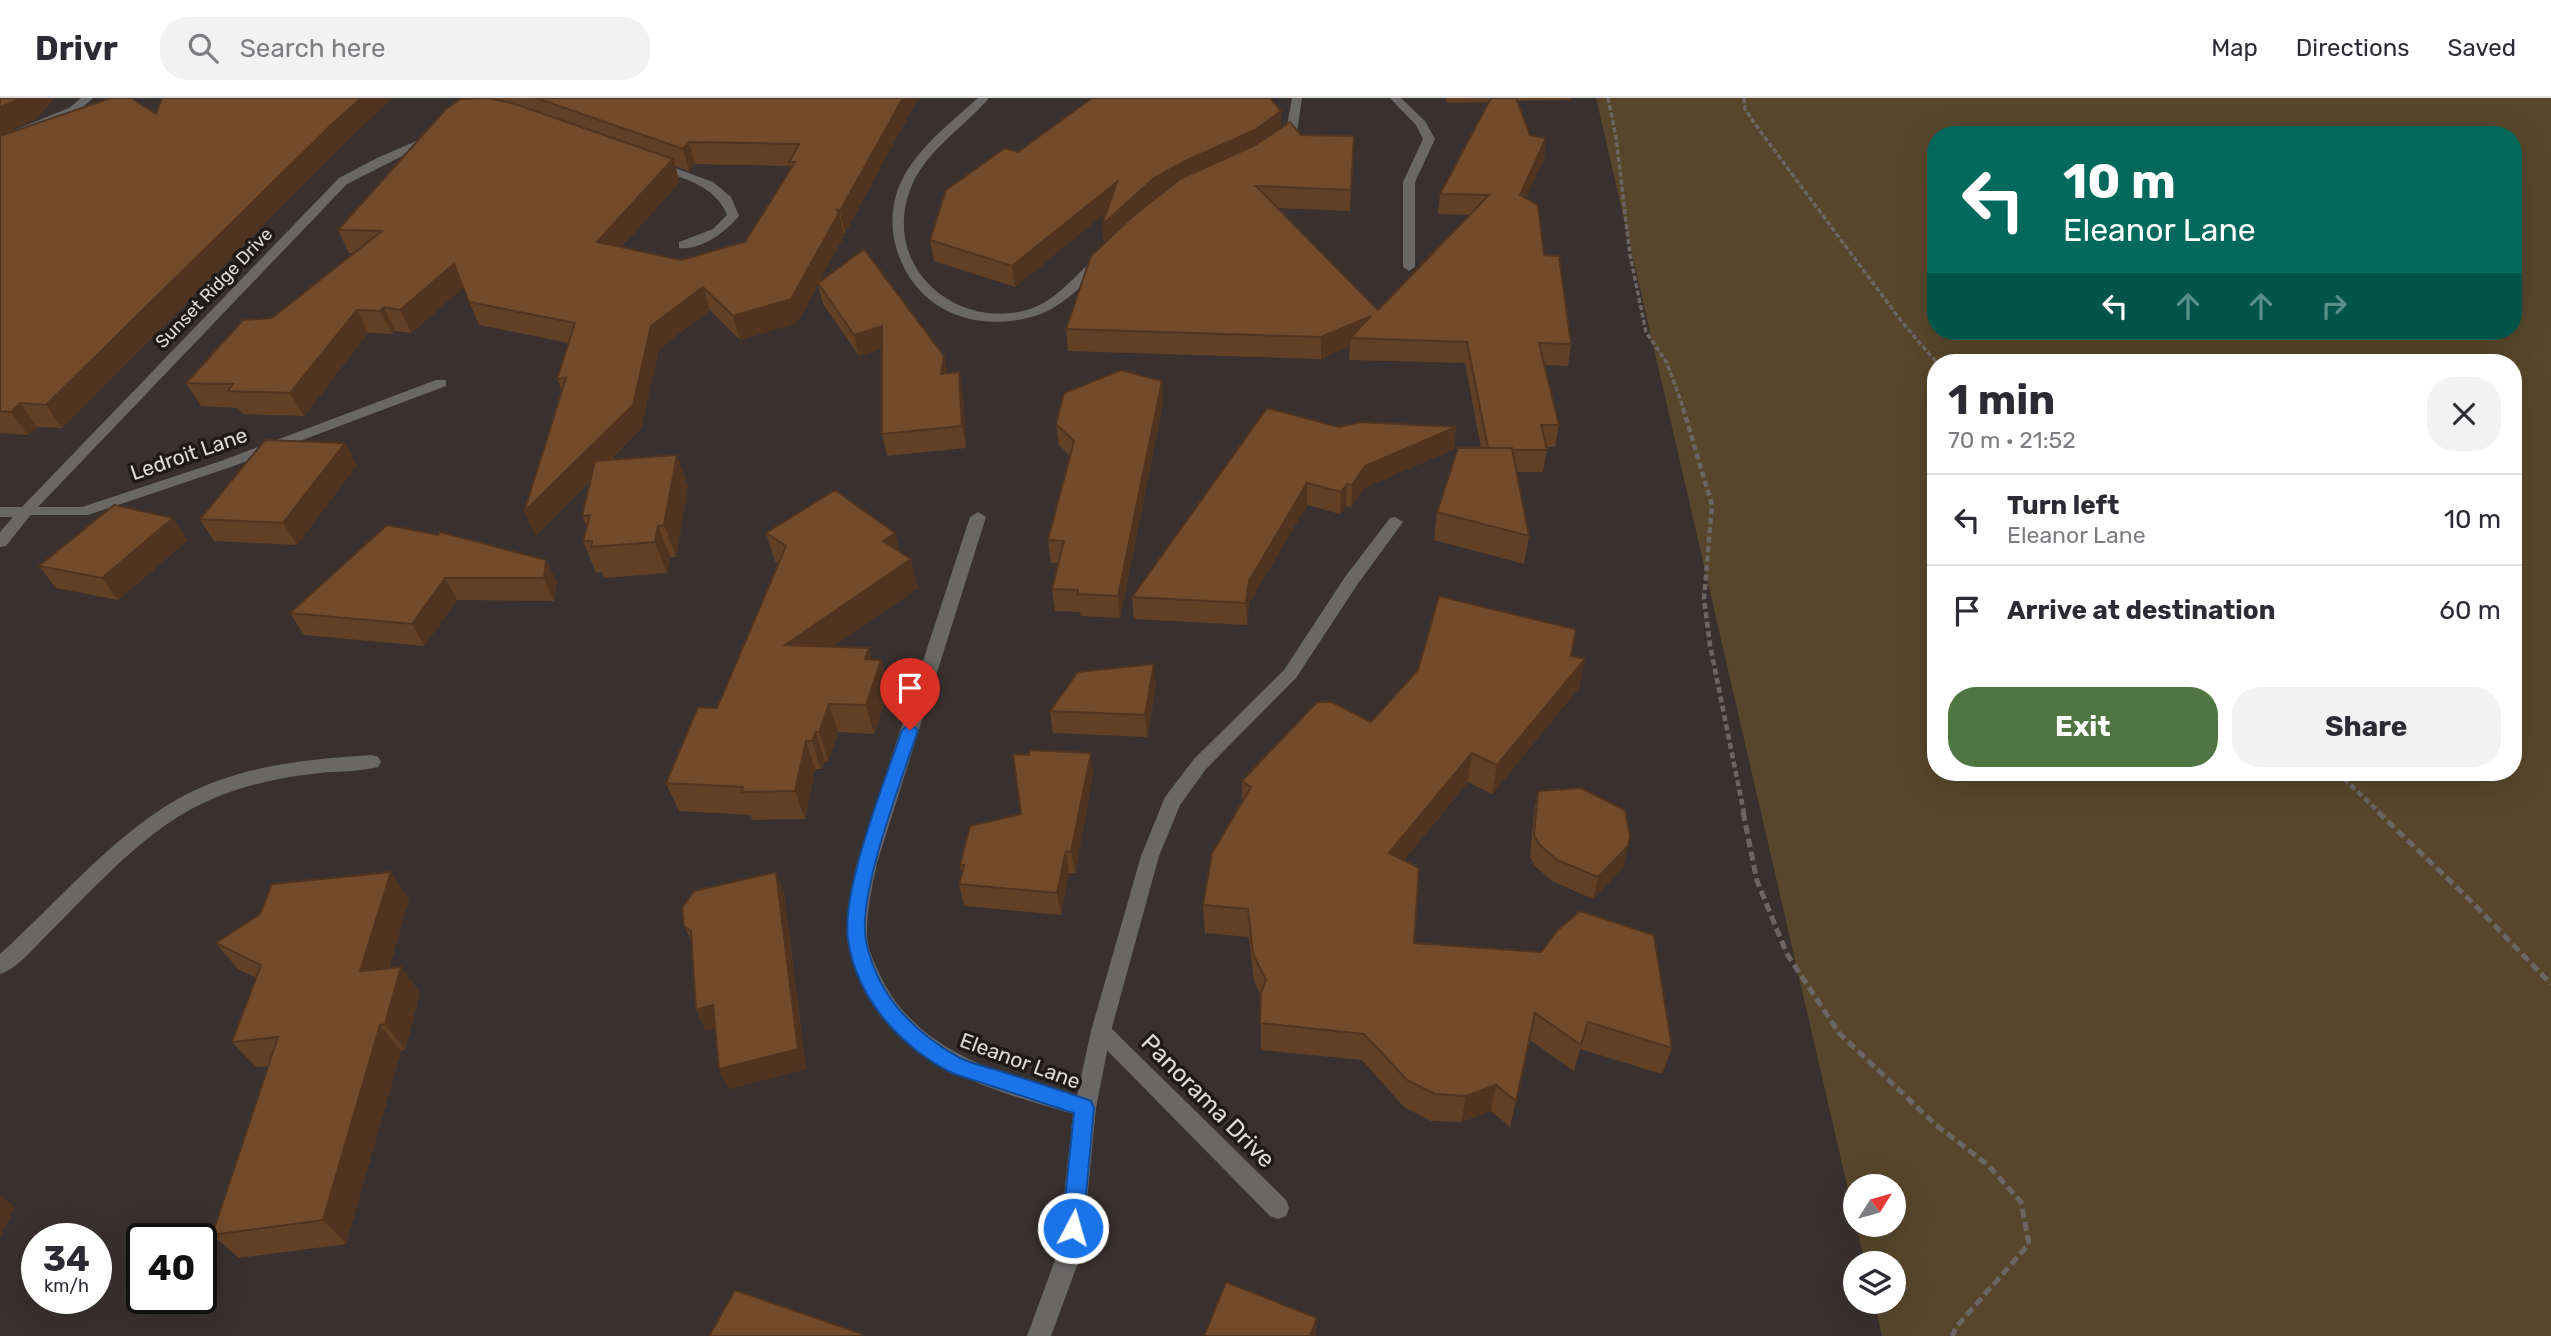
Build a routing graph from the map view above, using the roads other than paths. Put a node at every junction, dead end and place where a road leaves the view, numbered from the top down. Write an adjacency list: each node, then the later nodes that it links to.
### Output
1 (88, 98): 6 (street)
2 (984, 98): 10 (street)
3 (1297, 98): 7 (street)
4 (1395, 98): 11 (street)
5 (445, 133): 14 (street, Sunset Ridge Drive)
6 (0, 140)
7 (1274, 147)
8 (645, 161): 9 (street)
9 (684, 245)
10 (1111, 249)
11 (1409, 267)
12 (441, 383): 14 (street, Ledroit Lane)
13 (0, 512): 14 (street, Ledroit Lane)
14 (25, 512): 17 (street, Sunset Ridge Drive)
15 (978, 517): 21 (street, Eleanor Lane)
16 (1395, 522): 20 (street)
17 (0, 542)
18 (372, 762): 19 (street)
19 (0, 966)
20 (1101, 1031): 21 (street); 22 (street, Panorama Drive)
21 (1084, 1108): 23 (street)
22 (1278, 1208)
23 (1039, 1336)

